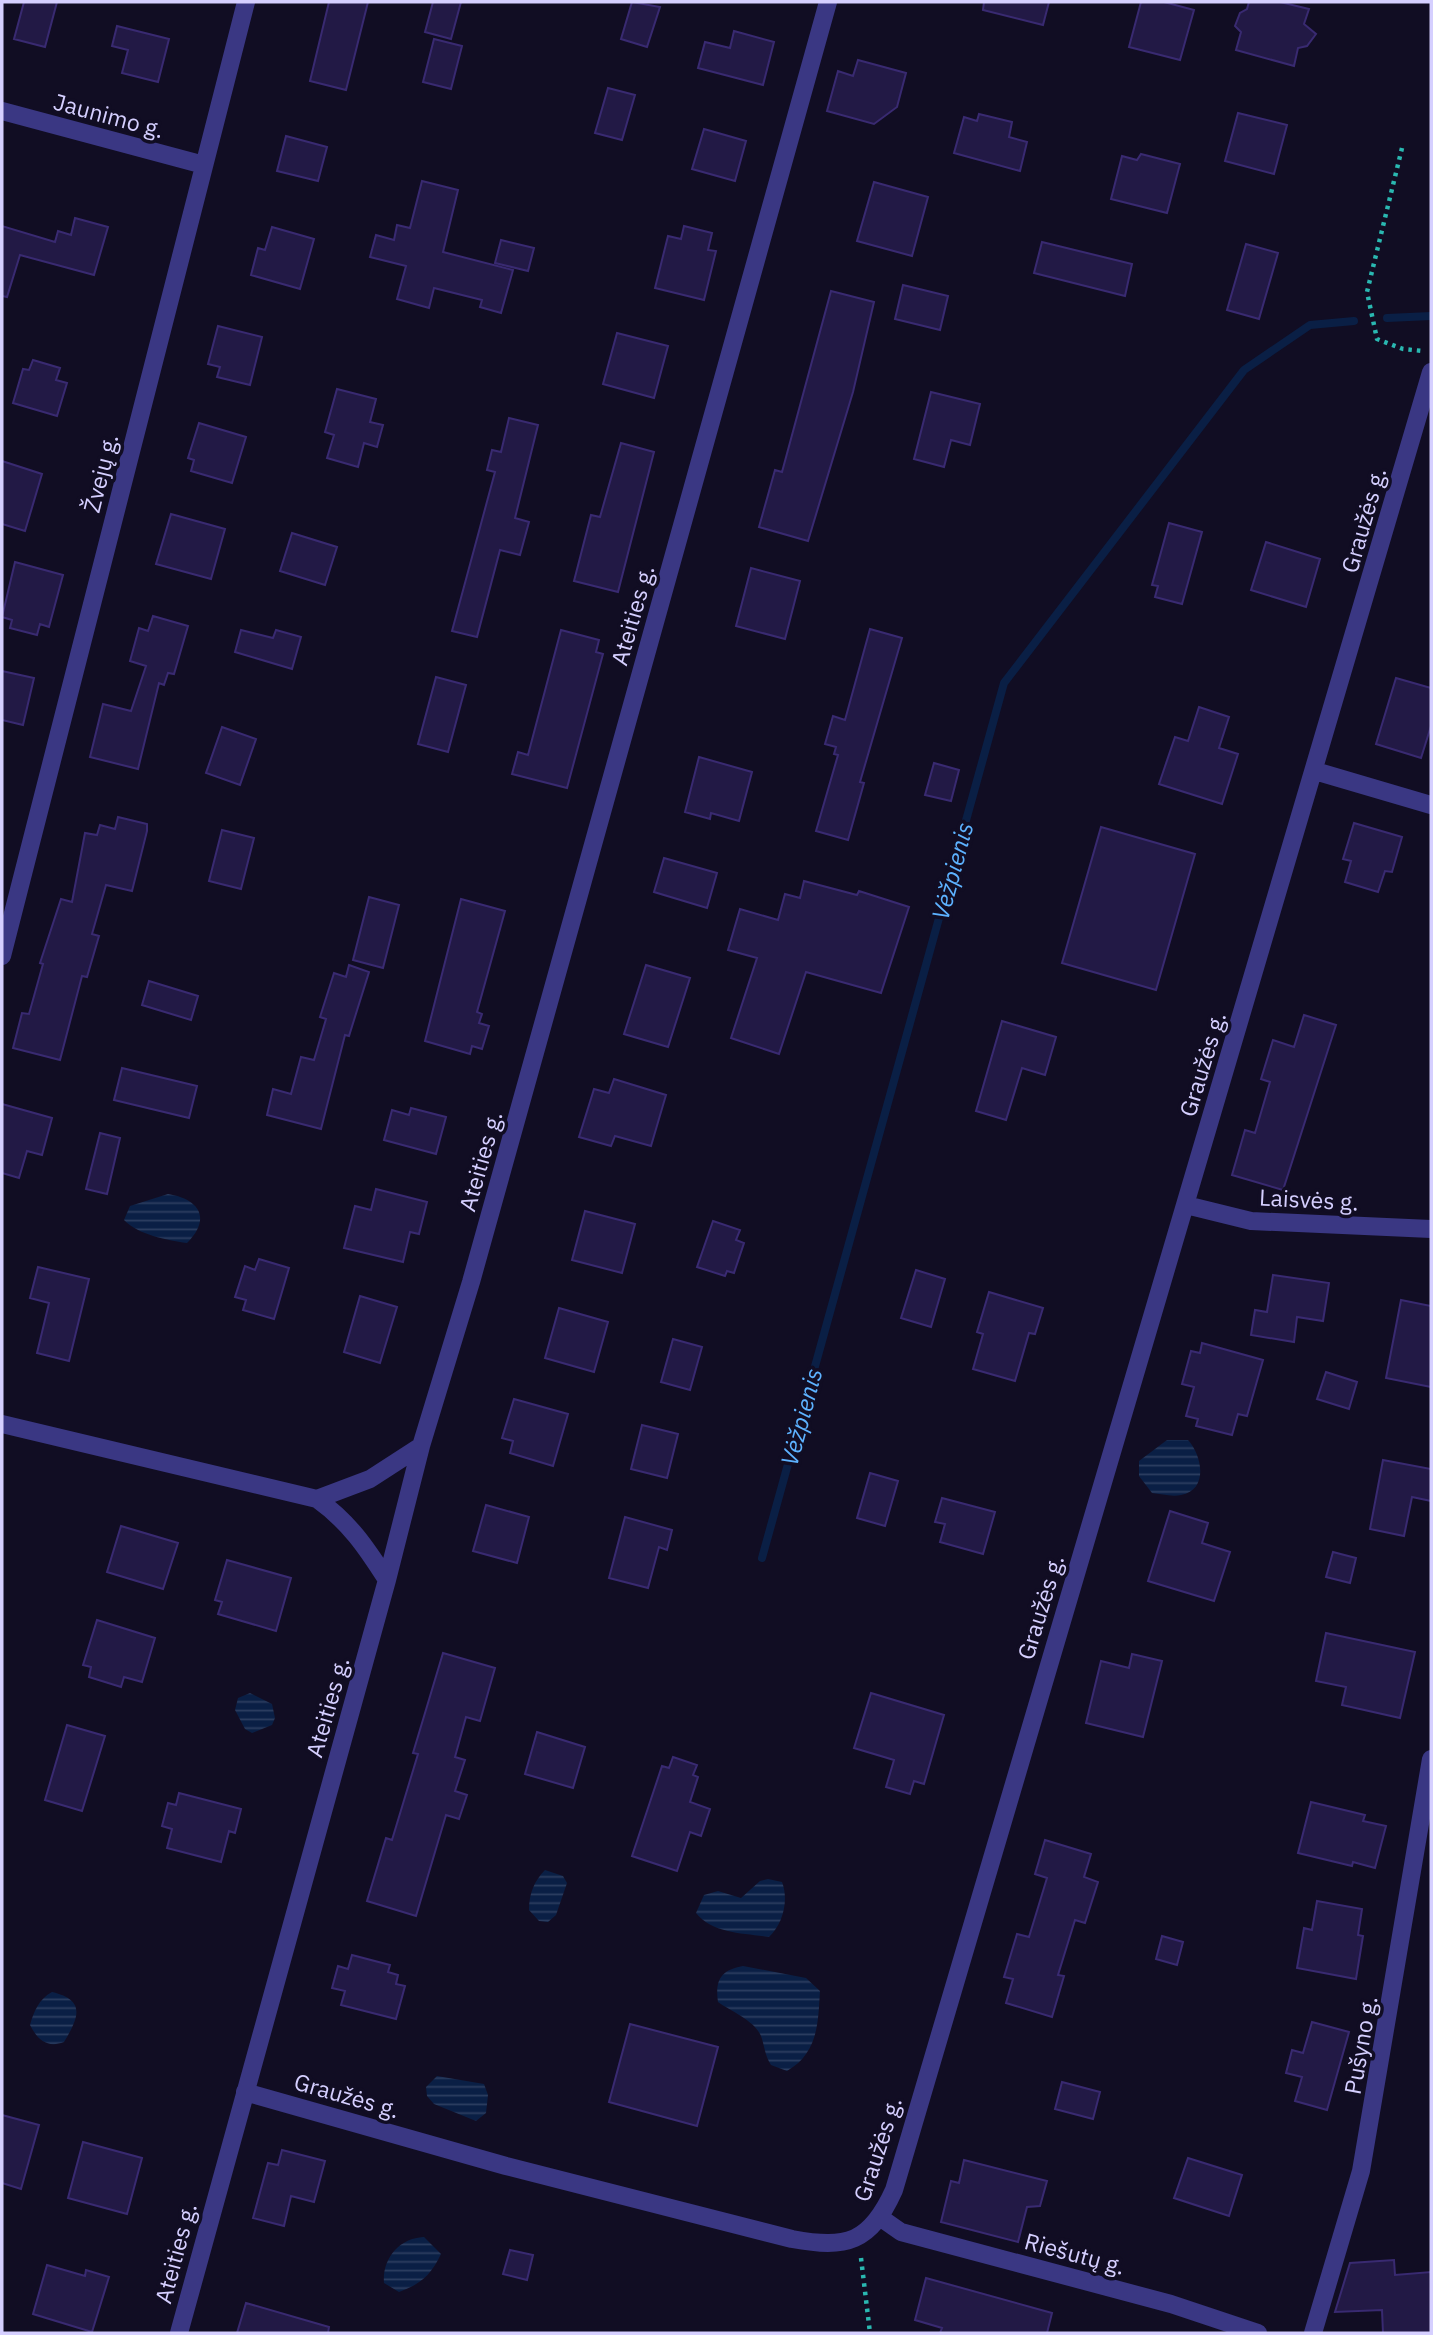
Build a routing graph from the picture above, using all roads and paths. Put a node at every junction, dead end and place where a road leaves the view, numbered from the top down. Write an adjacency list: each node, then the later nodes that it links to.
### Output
1 (246, 2): 5 (street, Žvejų g.)
2 (828, 2): 14 (street, Ateities g.)
3 (2, 111): 5 (street, Jaunimo g.)
4 (1402, 148): 6 (path)
5 (204, 165): 10 (street, Žvejų g.)
6 (1431, 352)
7 (1431, 372): 8 (street, Graužės g.)
8 (1315, 771): 9 (street); 11 (street, Graužės g.)
9 (1431, 805)
10 (2, 956)
11 (1186, 1205): 12 (street, Laisvės g.); 19 (street, Graužės g.)
12 (1431, 1229)
13 (2, 1424): 15 (street)
14 (421, 1446): 15 (street); 16 (street, Ateities g.)
15 (317, 1499): 16 (street)
16 (387, 1580): 18 (street, Ateities g.)
17 (1431, 1759): 24 (street, Pušyno g.)
18 (245, 2091): 20 (street, Graužės g.); 21 (street, Ateities g.)
19 (881, 2218): 20 (street, Graužės g.); 23 (street, Riešutų g.)
20 (859, 2238): 22 (path)
21 (179, 2333)
22 (870, 2333)
23 (1258, 2333)
24 (1313, 2333)

